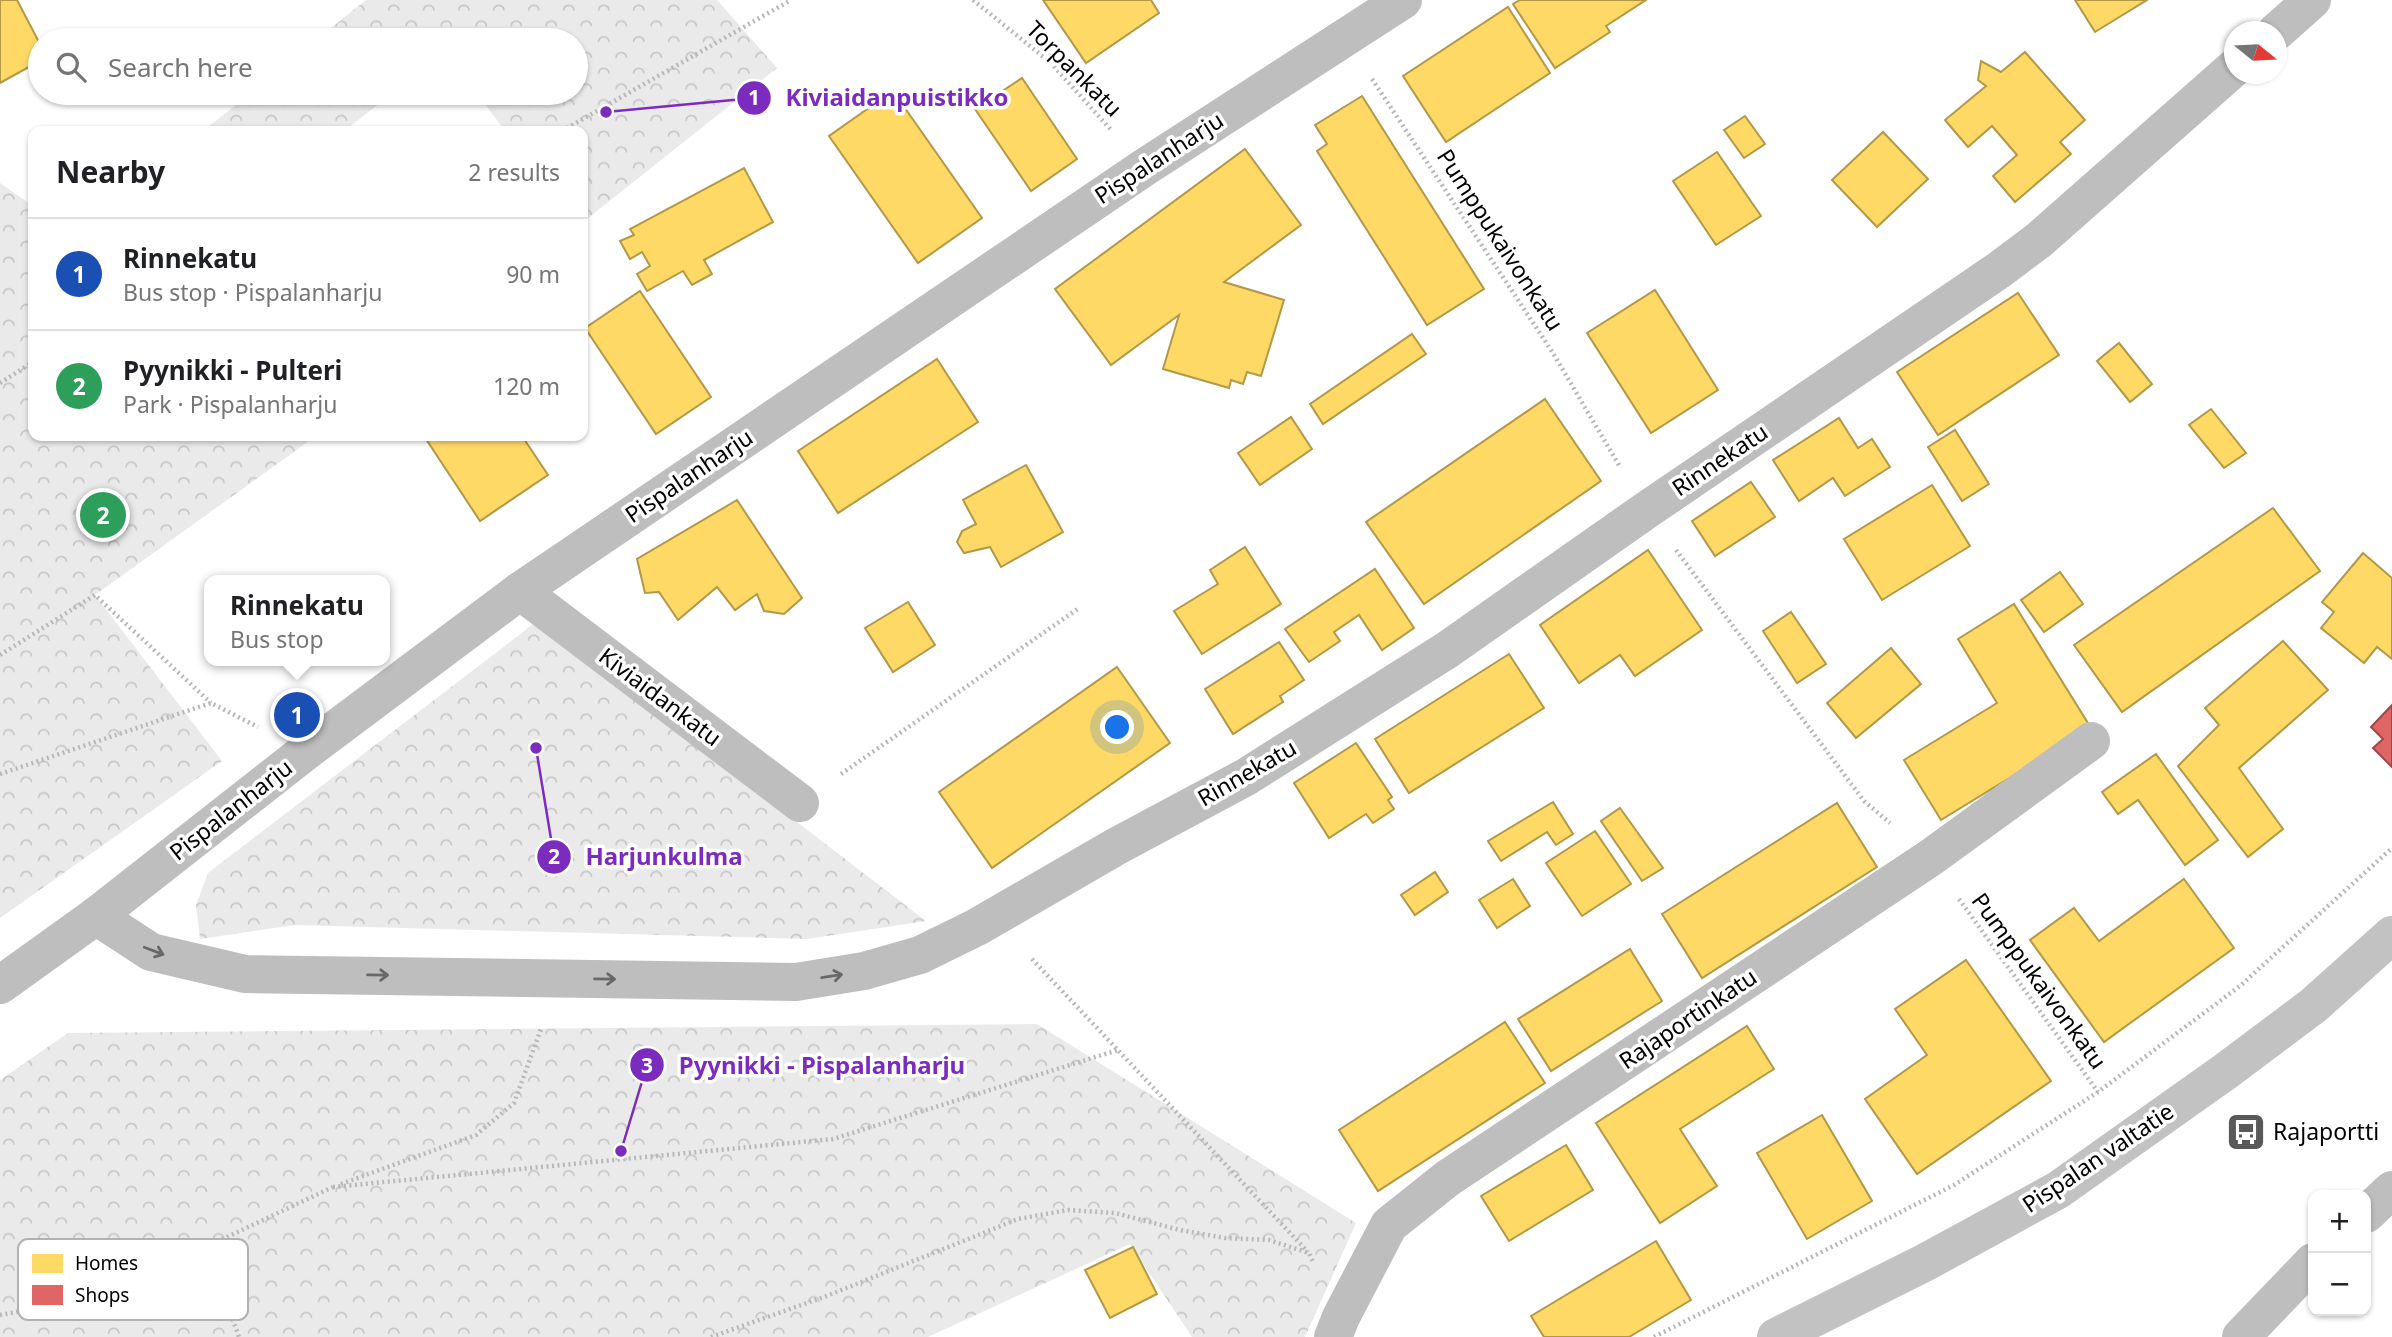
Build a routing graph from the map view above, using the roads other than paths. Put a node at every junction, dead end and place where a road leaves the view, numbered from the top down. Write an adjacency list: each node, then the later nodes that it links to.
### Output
1 (1403, 0): 5 (street, Pispalanharju)
2 (2312, 0): 3 (street)
3 (2287, 22)
4 (2224, 78): 8 (street, Rinnekatu, one-way to 4)
5 (520, 591): 7 (street, Kiviaidankatu); 8 (street, Pispalanharju)
6 (2091, 741): 14 (street, Rajaportinkatu)
7 (800, 803)
8 (96, 916): 10 (street, Pispalanharju)
9 (2392, 935): 15 (main road, Pispalan valtatie)
10 (0, 985)
11 (2392, 1190): 12 (street)
12 (2371, 1209)
13 (2308, 1267): 16 (street)
14 (1337, 1327)
15 (1776, 1337)
16 (2241, 1337)

